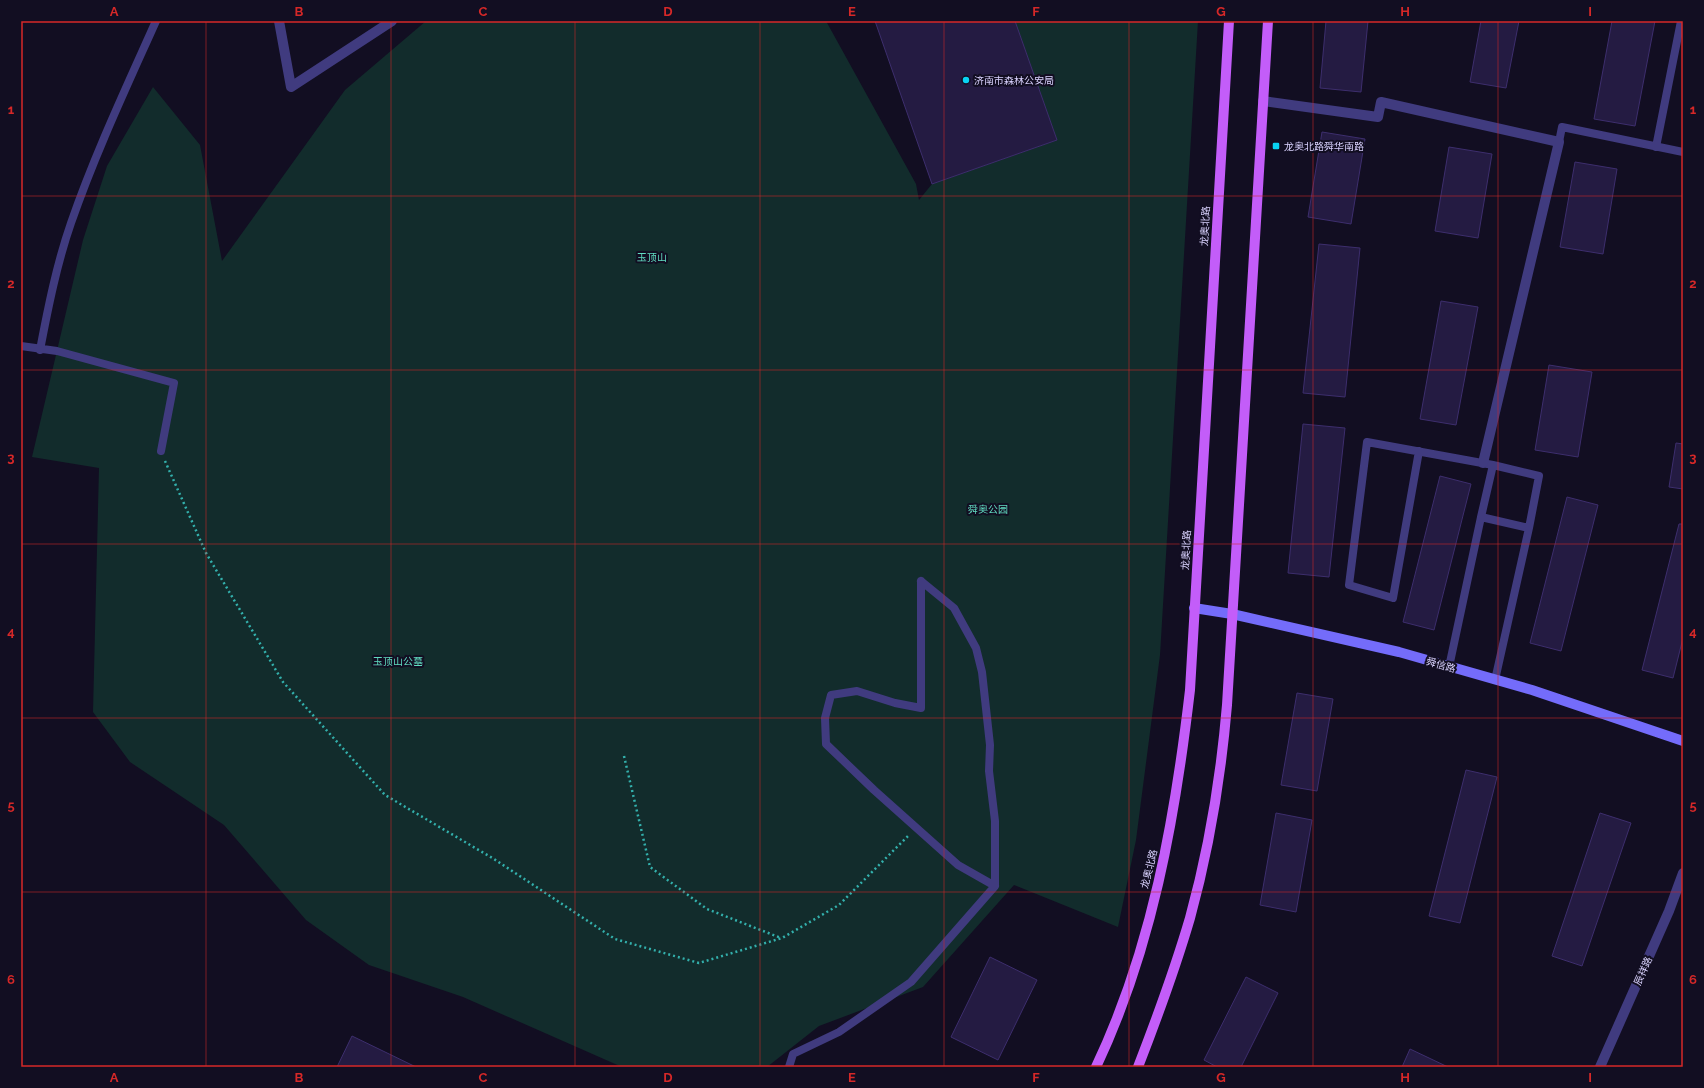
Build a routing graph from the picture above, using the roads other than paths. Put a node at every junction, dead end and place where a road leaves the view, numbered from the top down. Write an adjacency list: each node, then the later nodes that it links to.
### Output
1 (156, 21): 12 (lane)
2 (279, 21): 3 (street)
3 (392, 21)
4 (1229, 21): 18 (main road, 龙奥北路)
5 (1268, 21): 7 (main road)
6 (1681, 21): 9 (lane)
7 (1263, 101): 8 (street); 19 (main road)
8 (1559, 142): 9 (lane); 15 (street)
9 (1656, 147): 10 (lane)
10 (1683, 152)
11 (21, 346): 12 (lane)
12 (40, 350): 13 (lane)
13 (161, 451)
14 (1419, 451): 14 (lane); 15 (lane)
15 (1488, 464): 16 (lane); 17 (lane)
16 (1481, 517): 17 (lane); 20 (lane)
17 (1529, 528): 21 (lane)
18 (1194, 608): 19 (street, 舜信路); 26 (main road, 龙奥北路)
19 (1232, 614): 20 (street, 舜信路); 27 (main road)
20 (1449, 667): 21 (street, 舜信路)
21 (1495, 680): 22 (street, 舜信路)
22 (1683, 741)
23 (1683, 873): 28 (street, 辰祥路)
24 (995, 886): 24 (lane); 25 (lane)
25 (789, 1067)
26 (1096, 1067)
27 (1138, 1067)
28 (1600, 1067)

